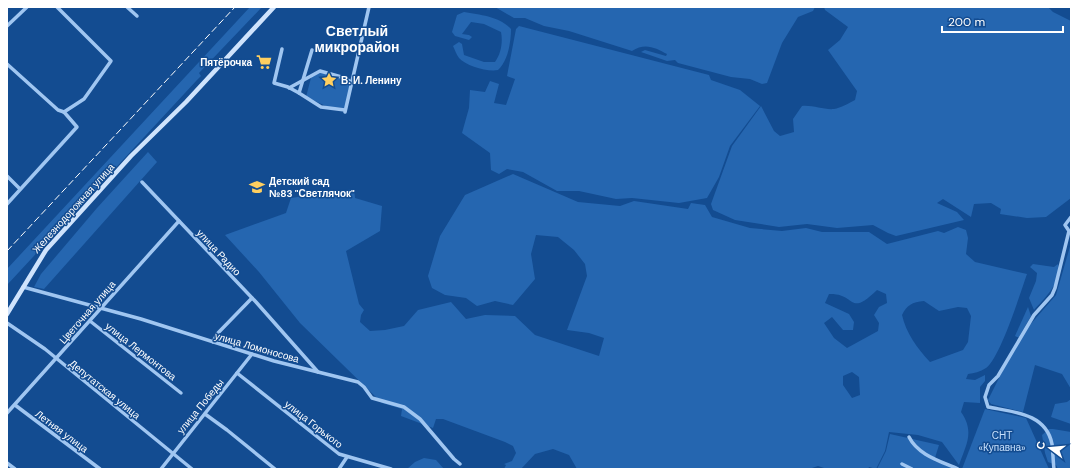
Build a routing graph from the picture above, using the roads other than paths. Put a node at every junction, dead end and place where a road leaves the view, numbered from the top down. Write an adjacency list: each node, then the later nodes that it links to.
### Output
1 (27, 7): 7 (street)
2 (57, 7): 15 (street)
3 (127, 7): 6 (street)
4 (274, 7): 22 (main road, Железнодорожная улица)
5 (369, 7): 12 (street)
6 (137, 16)
7 (7, 26)
8 (282, 49): 13 (street)
9 (312, 50): 11 (street)
10 (7, 64): 15 (street)
11 (303, 80): 12 (street); 13 (street); 14 (street)
12 (352, 83): 14 (street)
13 (289, 88): 14 (street)
14 (299, 93)
15 (64, 112): 18 (street)
16 (7, 176): 18 (street)
17 (142, 182): 21 (street, улица Радио)
18 (20, 189): 19 (street)
19 (7, 204)
20 (1071, 217): 40 (street)
21 (179, 221): 23 (street, улица Радио); 24 (street, Цветочная улица)
22 (23, 287): 24 (street, улица Ломоносова); 25 (main road, Железнодорожная улица)
23 (252, 298): 28 (street); 31 (street, улица Радио)
24 (101, 308): 26 (street, Цветочная улица); 28 (street, улица Ломоносова)
25 (7, 314)
26 (90, 321): 30 (street, Цветочная улица); 33 (street, улица Лермонтова)
27 (7, 323): 30 (street, Депутатская улица)
28 (213, 342): 29 (street, улица Ломоносова)
29 (252, 354): 31 (street, улица Ломоносова); 32 (street, улица Победы)
30 (57, 359): 34 (street, Цветочная улица); 38 (street, Депутатская улица)
31 (318, 372): 50 (street, улица Ломоносова)
32 (237, 373): 36 (street, улица Победы); 39 (street, улица Горького)
33 (181, 393)
34 (15, 405): 35 (street, Цветочная улица); 44 (street, Летняя улица)
35 (7, 413)
36 (204, 414): 38 (street, улица Победы); 47 (street)
37 (909, 437): 52 (street)
38 (173, 453): 45 (street, улица Победы); 46 (street, Депутатская улица)
39 (347, 457): 48 (street); 49 (street, улица Горького)
40 (1053, 462): 53 (street); 54 (street)
41 (7, 463): 43 (street)
42 (902, 464): 51 (street)
43 (16, 469)
44 (100, 469)
45 (161, 469)
46 (192, 469)
47 (275, 469)
48 (339, 469)
49 (391, 469)
50 (460, 469)
51 (912, 469)
52 (958, 469)
53 (1050, 469)
54 (1054, 469)

